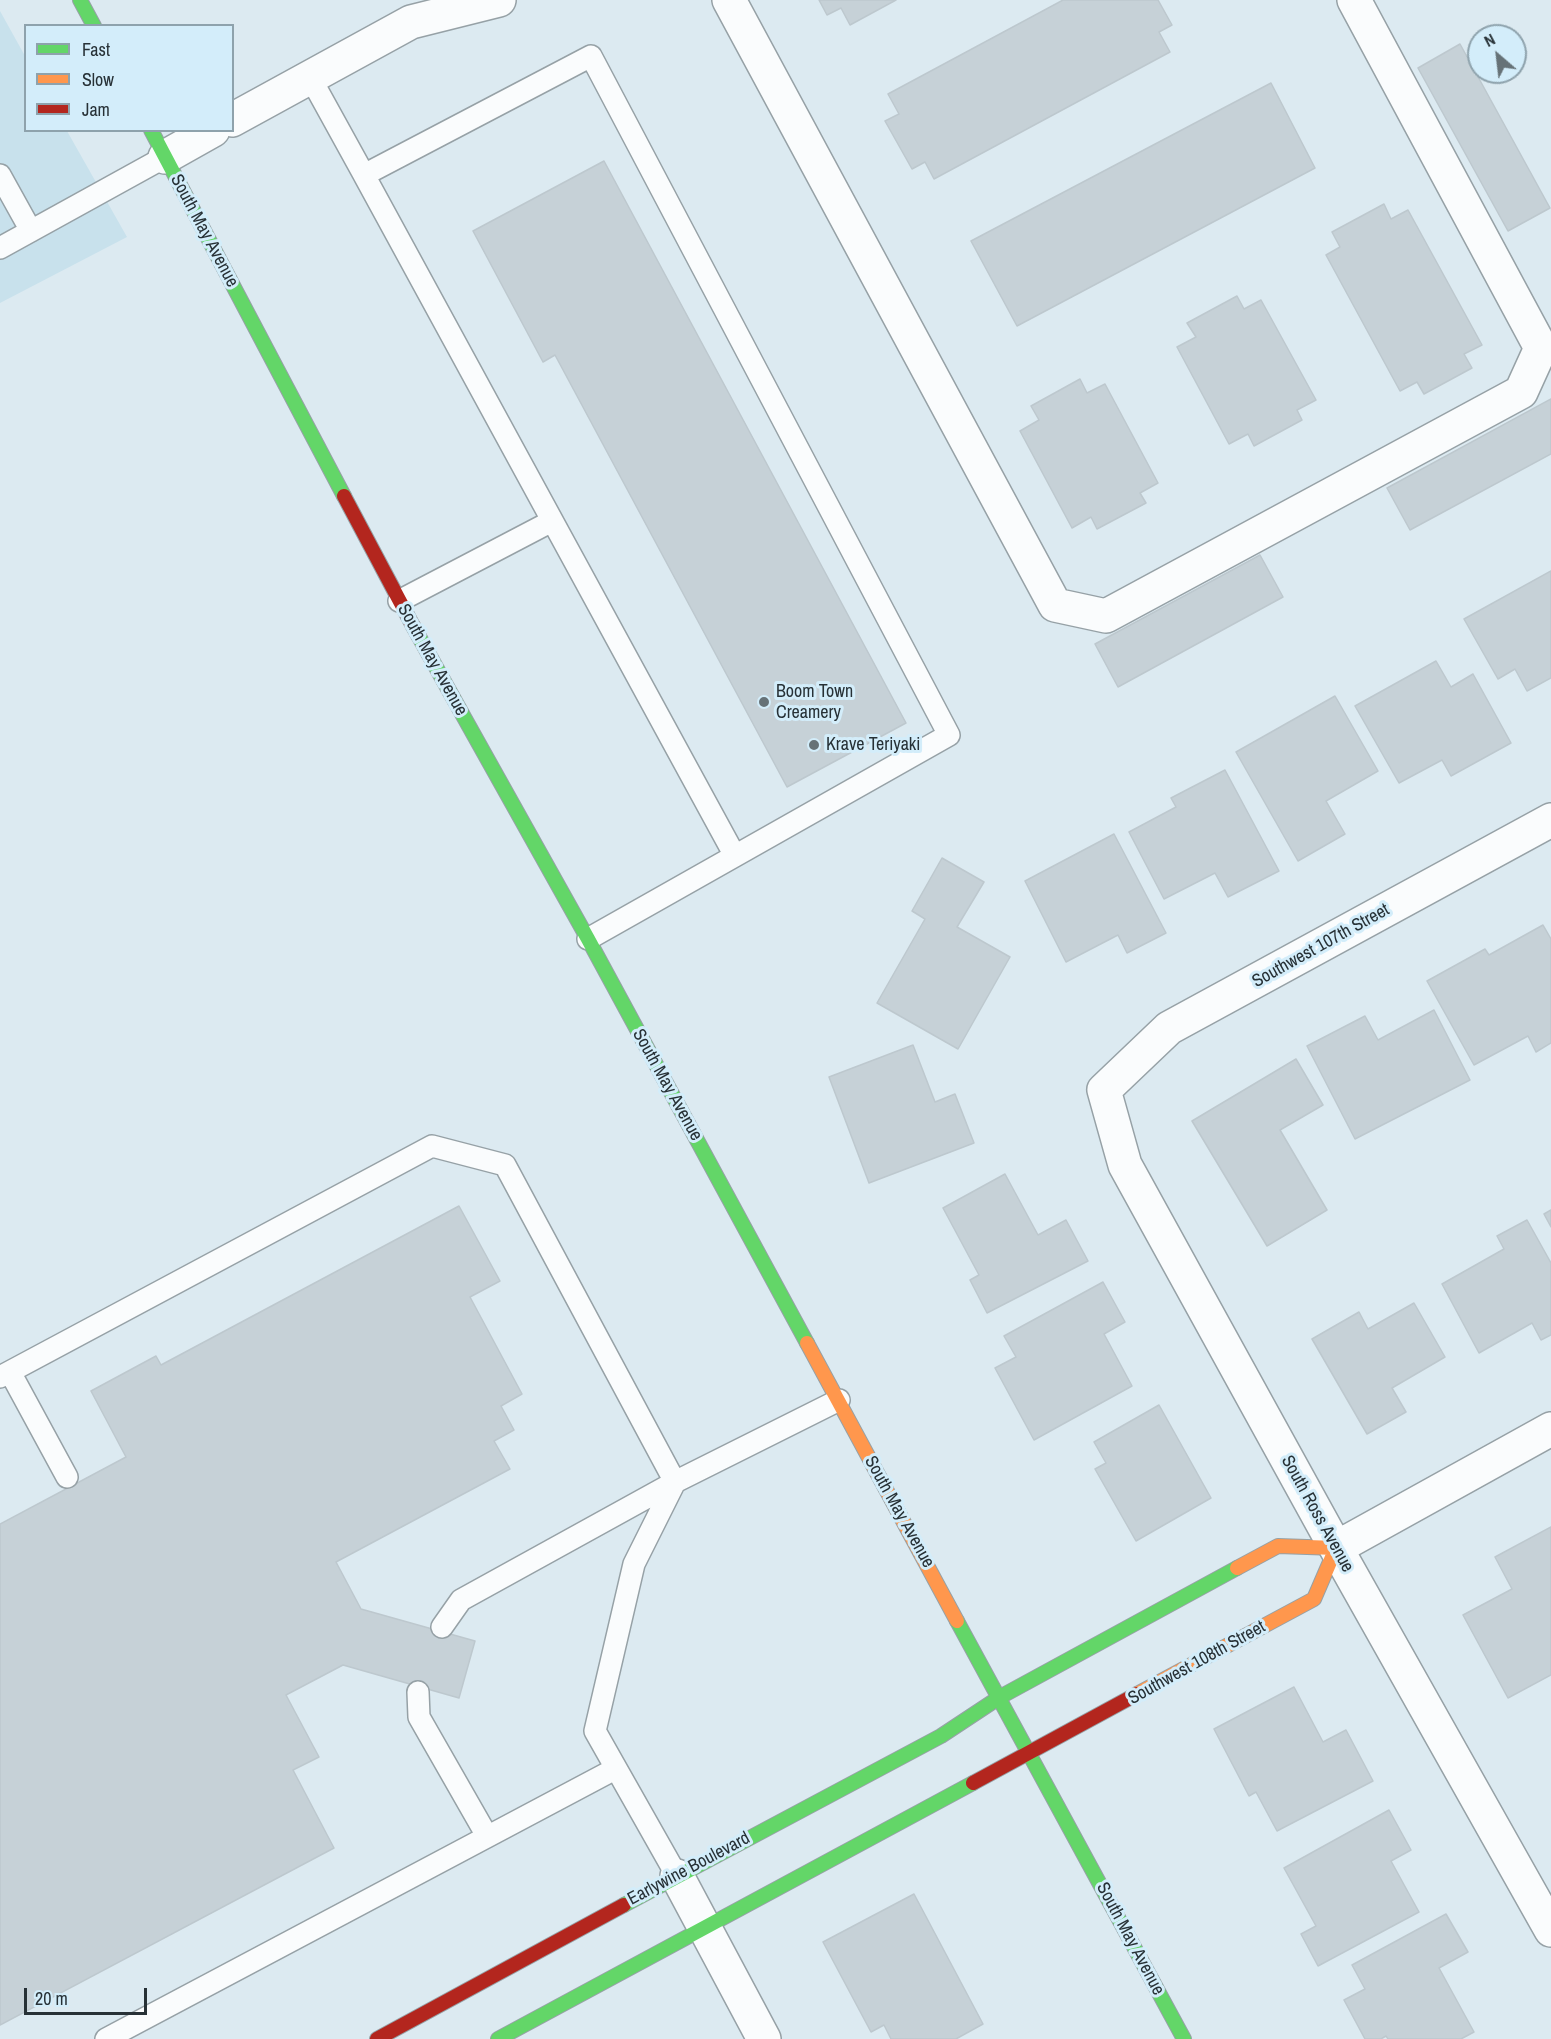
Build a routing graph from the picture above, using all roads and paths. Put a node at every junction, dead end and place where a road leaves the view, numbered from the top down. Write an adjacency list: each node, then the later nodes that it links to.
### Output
1 (81, 0): 7 (main road)
2 (435, 0): 6 (street)
3 (499, 0): 6 (street)
4 (729, 0): 5 (street)
5 (1354, 0)
6 (411, 22): 8 (street)
7 (93, 24)
8 (310, 77): 9 (street); 13 (lane)
9 (234, 119)
10 (205, 132): 11 (street)
11 (158, 144): 14 (lane); 17 (main road, South May Avenue)
12 (0, 175): 14 (lane)
13 (364, 175): 16 (lane); 19 (lane)
14 (31, 231): 15 (lane)
15 (0, 248)
16 (552, 521): 17 (lane); 19 (lane)
17 (399, 601): 20 (main road, South May Avenue)
18 (1551, 820): 21 (street, Southwest 107th Street)
19 (735, 856): 20 (lane)
20 (588, 939): 23 (main road, South May Avenue)
21 (1104, 1090): 27 (street, South Ross Avenue)
22 (5, 1374): 25 (lane); 26 (lane)
23 (839, 1400): 26 (lane); 30 (main road, South May Avenue)
24 (1551, 1429): 27 (street)
25 (67, 1477)
26 (675, 1482): 28 (lane); 32 (lane)
27 (1336, 1548): 30 (main road); 31 (main road, Southwest 108th Street); 36 (street, South Ross Avenue)
28 (442, 1627)
29 (418, 1692): 33 (lane)
30 (1000, 1697): 31 (main road, South May Avenue); 34 (main road, Earlywine Boulevard)
31 (1029, 1752): 35 (main road); 41 (main road, South May Avenue)
32 (615, 1769): 33 (lane); 34 (lane)
33 (487, 1836): 37 (lane)
34 (677, 1876): 35 (street); 38 (main road, Earlywine Boulevard)
35 (704, 1928): 39 (main road); 40 (street)
36 (1551, 1930)
37 (106, 2039)
38 (377, 2039)
39 (498, 2039)
40 (764, 2039)
41 (1184, 2039)

